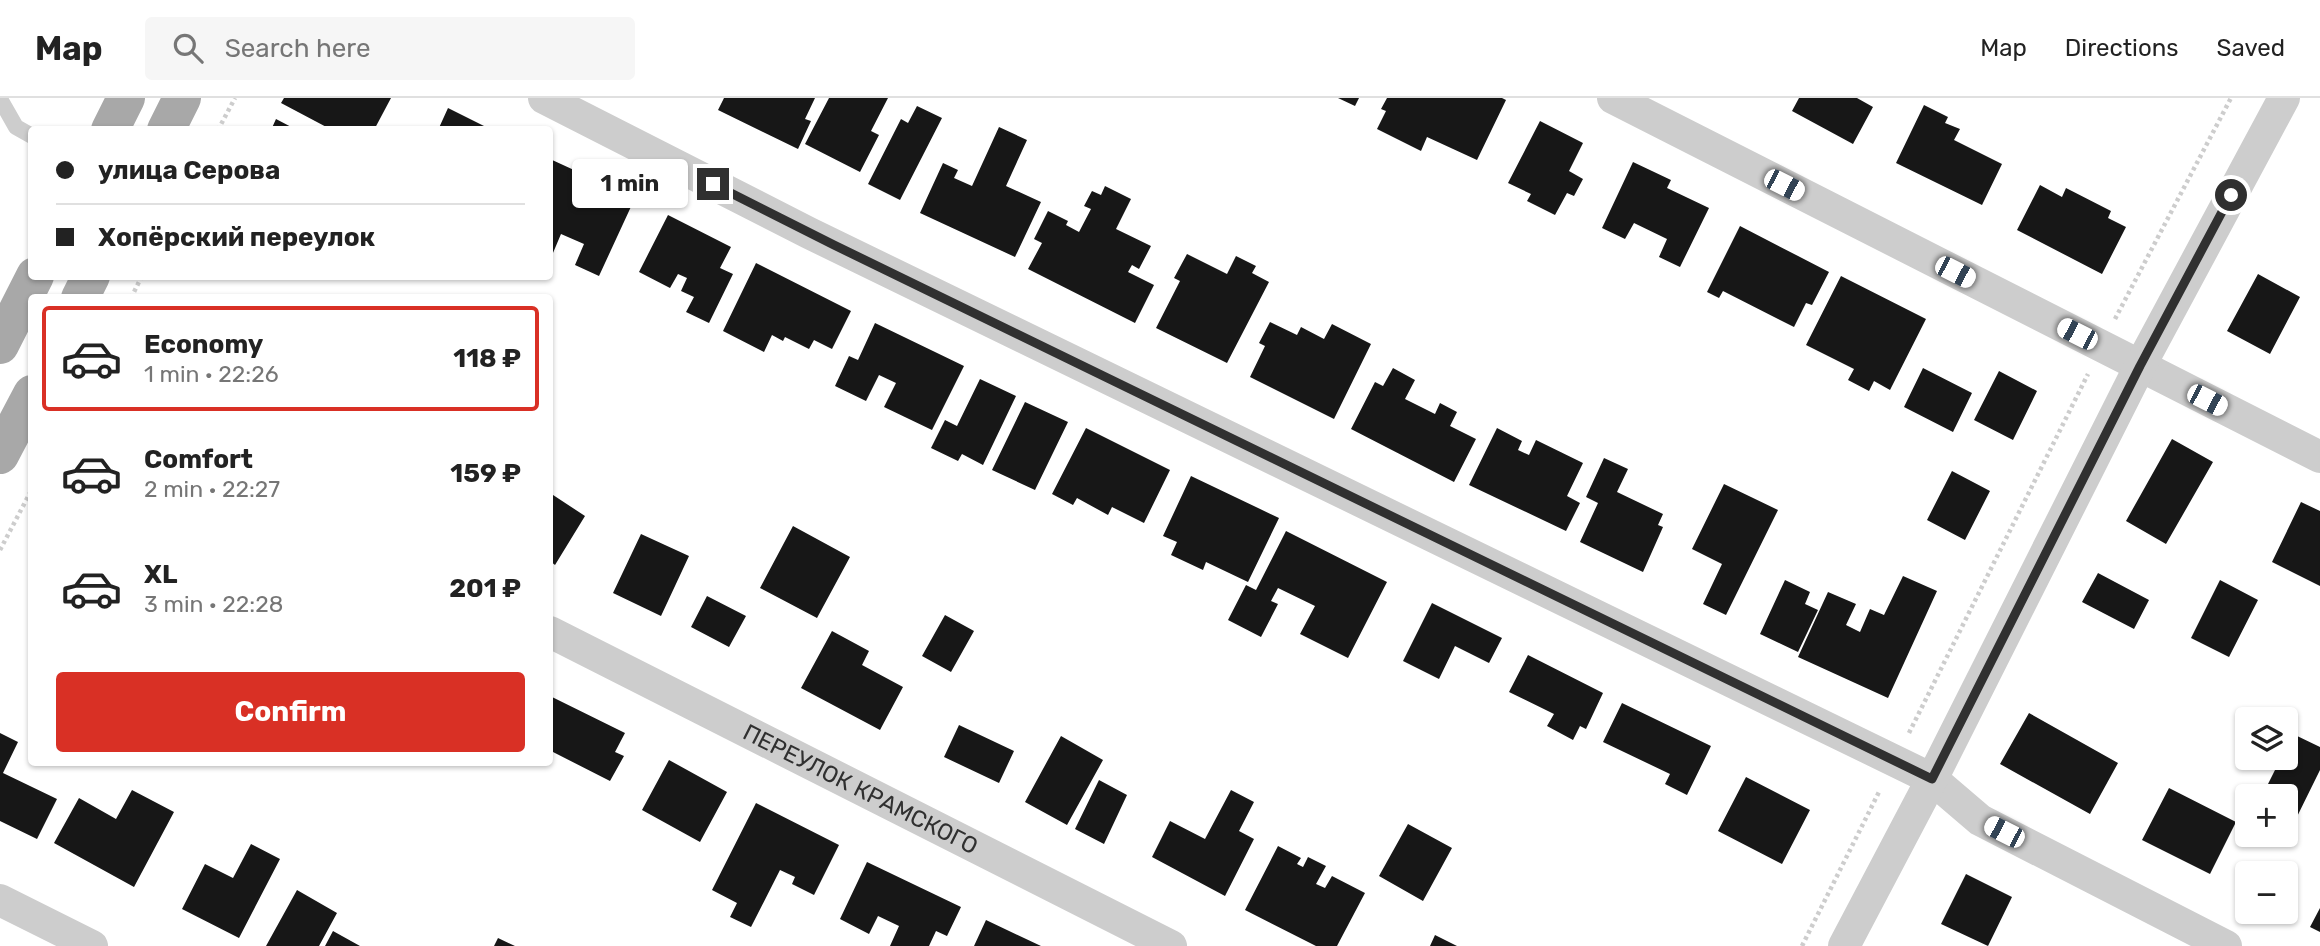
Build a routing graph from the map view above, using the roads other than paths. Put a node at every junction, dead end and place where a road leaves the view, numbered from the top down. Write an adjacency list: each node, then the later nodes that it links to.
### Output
1 (126, 98): 7 (main road)
2 (182, 98): 8 (main road)
3 (544, 98): 17 (street)
4 (1613, 98): 12 (street)
5 (2284, 98): 12 (street)
6 (0, 99): 9 (lane)
7 (112, 126)
8 (168, 126)
9 (28, 134)
10 (33, 280): 11 (main road)
11 (0, 345)
12 (2140, 366): 15 (street); 17 (street)
13 (28, 402): 14 (main road)
14 (0, 455)
15 (2320, 457)
16 (553, 634): 20 (street, ПЕРЕУЛОК КРАМСКОГО)
17 (1932, 779): 21 (street); 22 (street)
18 (0, 900): 19 (street)
19 (92, 946)
20 (1171, 946)
21 (1844, 946)
22 (2226, 946)

